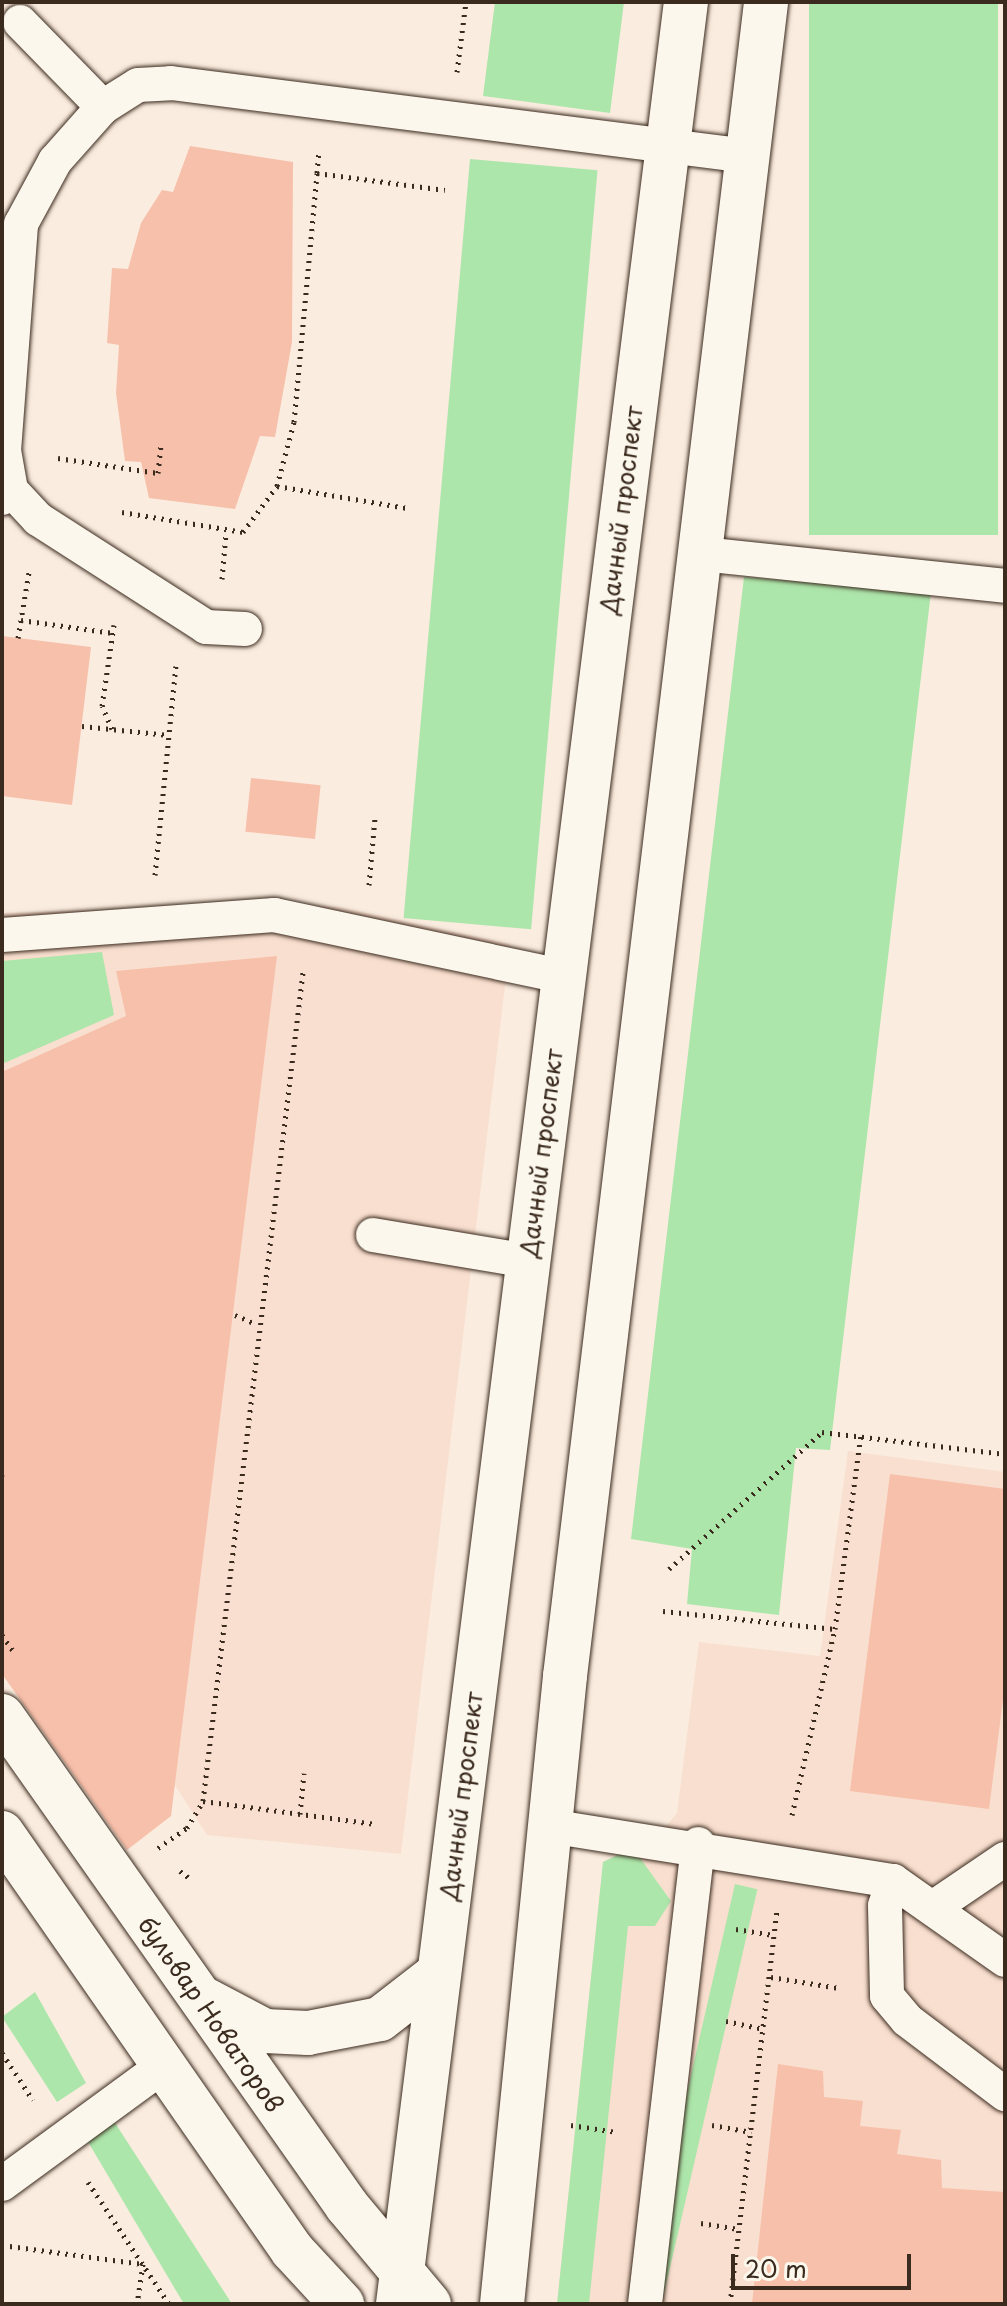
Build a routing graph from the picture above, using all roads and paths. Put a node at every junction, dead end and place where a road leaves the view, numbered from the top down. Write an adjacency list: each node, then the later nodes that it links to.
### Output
1 (466, 2): 6 (path)
2 (686, 2): 8 (main road, Дачный проспект)
3 (766, 2): 9 (main road)
4 (17, 20): 5 (lane)
5 (103, 107): 6 (lane); 19 (lane)
6 (451, 120): 8 (lane)
7 (304, 140): 10 (path)
8 (668, 147): 9 (lane); 39 (main road, Дачный проспект)
9 (748, 156): 23 (main road)
10 (317, 173): 11 (path); 13 (path)
11 (445, 190)
12 (292, 342): 13 (path)
13 (300, 344): 18 (path)
14 (161, 444): 16 (path)
15 (53, 445): 16 (path)
16 (58, 458): 17 (path)
17 (64, 469)
18 (277, 486): 20 (path); 21 (path)
19 (6, 494): 22 (lane)
20 (407, 508)
21 (109, 510)
22 (38, 519): 24 (lane); 27 (path)
23 (702, 554): 25 (lane); 56 (main road)
24 (122, 571): 26 (lane); 29 (path)
25 (1005, 586)
26 (182, 609): 28 (lane); 33 (path)
27 (21, 620): 29 (path); 30 (path)
28 (245, 629)
29 (113, 633): 32 (path)
30 (18, 638)
31 (82, 726): 32 (path)
32 (112, 729): 33 (path)
33 (169, 735): 36 (path)
34 (375, 818): 37 (path)
35 (309, 922): 36 (lane); 37 (lane); 43 (path)
36 (150, 924): 38 (lane)
37 (365, 933): 39 (lane)
38 (2, 935)
39 (561, 976): 41 (main road, Дачный проспект)
40 (373, 1235): 41 (lane)
41 (528, 1261): 65 (main road, Дачный проспект)
42 (235, 1315): 43 (path)
43 (256, 1324): 53 (path)
44 (861, 1435): 45 (path); 46 (path); 48 (path)
45 (1005, 1454)
46 (669, 1569)
47 (663, 1611): 48 (path)
48 (835, 1629): 60 (path)
49 (2, 1635): 50 (path)
50 (13, 1651)
51 (2, 1716): 67 (main road, бульвар Новаторов)
52 (304, 1773): 54 (path)
53 (203, 1801): 54 (path); 59 (path)
54 (300, 1814): 55 (path)
55 (375, 1824)
56 (549, 1826): 58 (lane); 76 (main road)
57 (2, 1833): 69 (main road)
58 (698, 1844): 60 (lane); 77 (lane)
59 (147, 1845)
60 (782, 1858): 62 (lane); 66 (path)
61 (1005, 1859): 63 (lane)
62 (893, 1881): 63 (lane); 68 (lane)
63 (934, 1907): 64 (lane)
64 (1005, 1960)
65 (438, 1974): 67 (main road); 73 (main road, Дачный проспект)
66 (771, 1977): 68 (path); 78 (path)
67 (198, 1996): 73 (main road, бульвар Новаторов)
68 (887, 1996): 70 (lane)
69 (162, 2067): 71 (lane); 75 (main road)
70 (1005, 2094)
71 (2, 2184)
72 (2, 2245): 74 (path)
73 (410, 2293)
74 (137, 2304)
75 (342, 2304)
76 (502, 2304)
77 (645, 2304)
78 (730, 2304)

